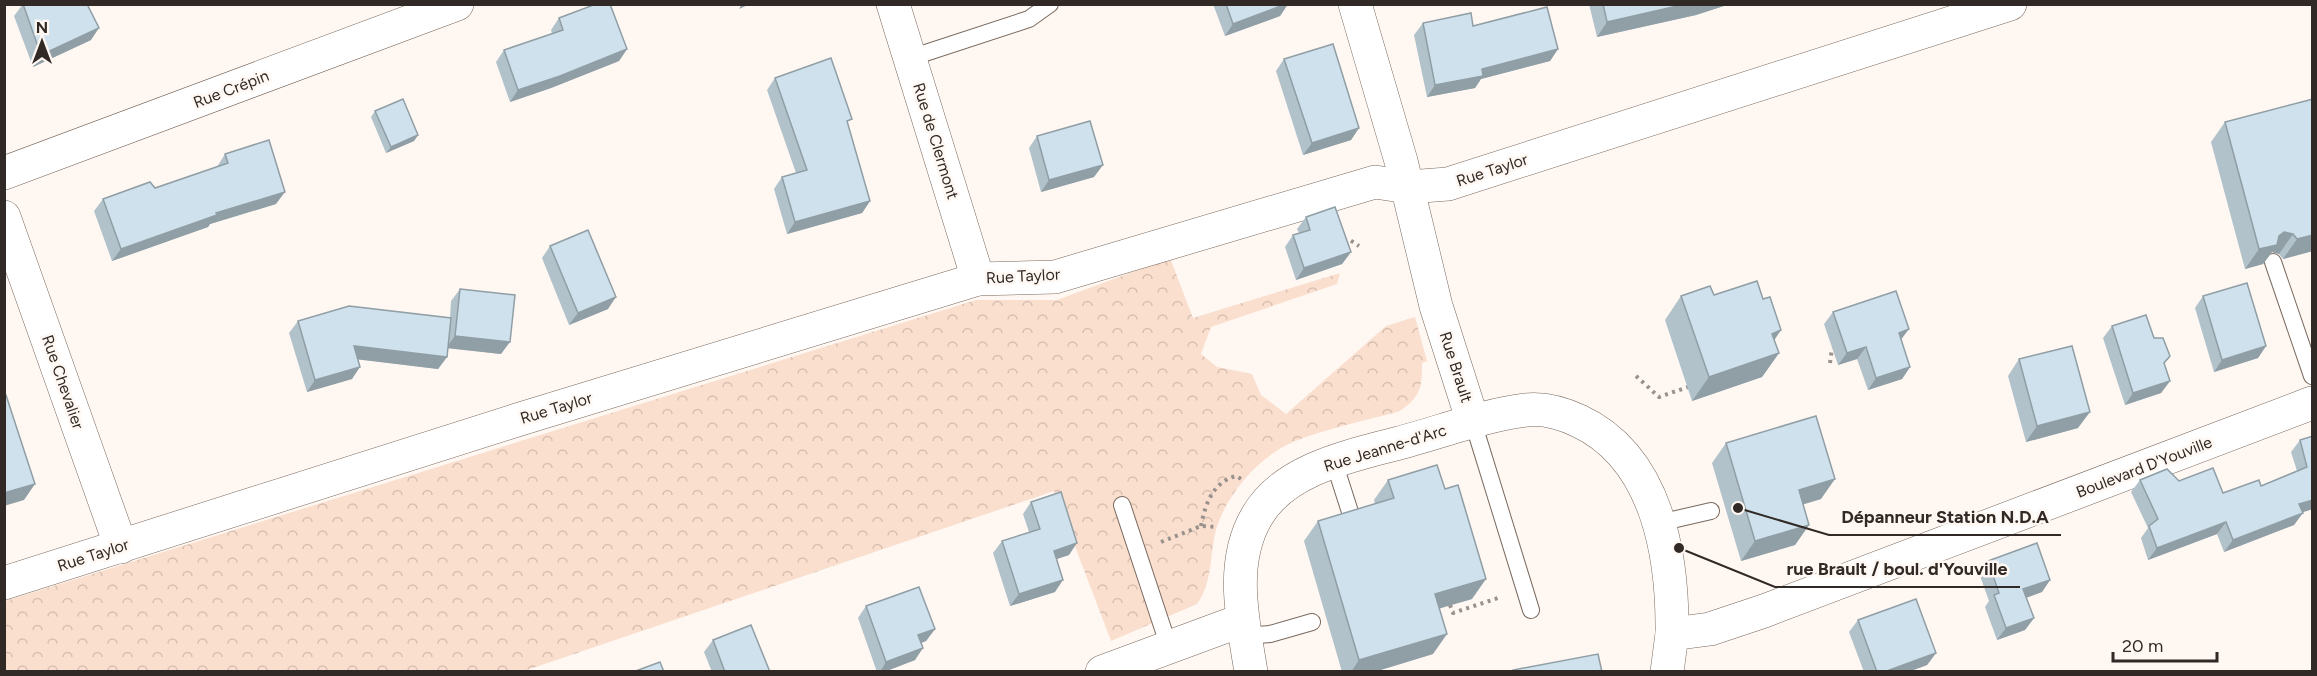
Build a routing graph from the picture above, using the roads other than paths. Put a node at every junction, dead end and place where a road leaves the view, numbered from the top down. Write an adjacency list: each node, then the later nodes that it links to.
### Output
1 (457, 4): 7 (street, Rue Crépin)
2 (893, 4): 6 (street, Rue de Clermont)
3 (1050, 4): 6 (lane)
4 (1355, 4): 8 (street, Rue Brault)
5 (2010, 4): 8 (street, Rue Taylor)
6 (910, 58): 11 (street, Rue de Clermont)
7 (4, 174)
8 (1408, 187): 11 (street, Rue Taylor); 14 (street, Rue Brault)
9 (4, 217): 20 (street, Rue Chevalier)
10 (2273, 262): 12 (lane)
11 (978, 279): 20 (street, Rue Taylor)
12 (2313, 376)
13 (2313, 403): 25 (street, Boulevard D'Youville)
14 (1473, 422): 15 (street, Rue Jeanne-d'Arc); 19 (street, Rue Brault); 22 (lane)
15 (1334, 462): 18 (lane); 24 (street, Rue Jeanne-d'Arc)
16 (1122, 505): 26 (lane)
17 (1711, 511): 19 (lane)
18 (1351, 515)
19 (1659, 523): 25 (street, Rue Brault)
20 (121, 547): 21 (street, Rue Taylor)
21 (4, 583)
22 (1530, 610)
23 (1312, 622): 24 (lane)
24 (1244, 630): 26 (street); 28 (street, Rue Jeanne-d'Arc)
25 (1672, 634): 29 (street)
26 (1169, 647): 27 (street)
27 (1102, 672)
28 (1251, 672)
29 (1667, 672)

